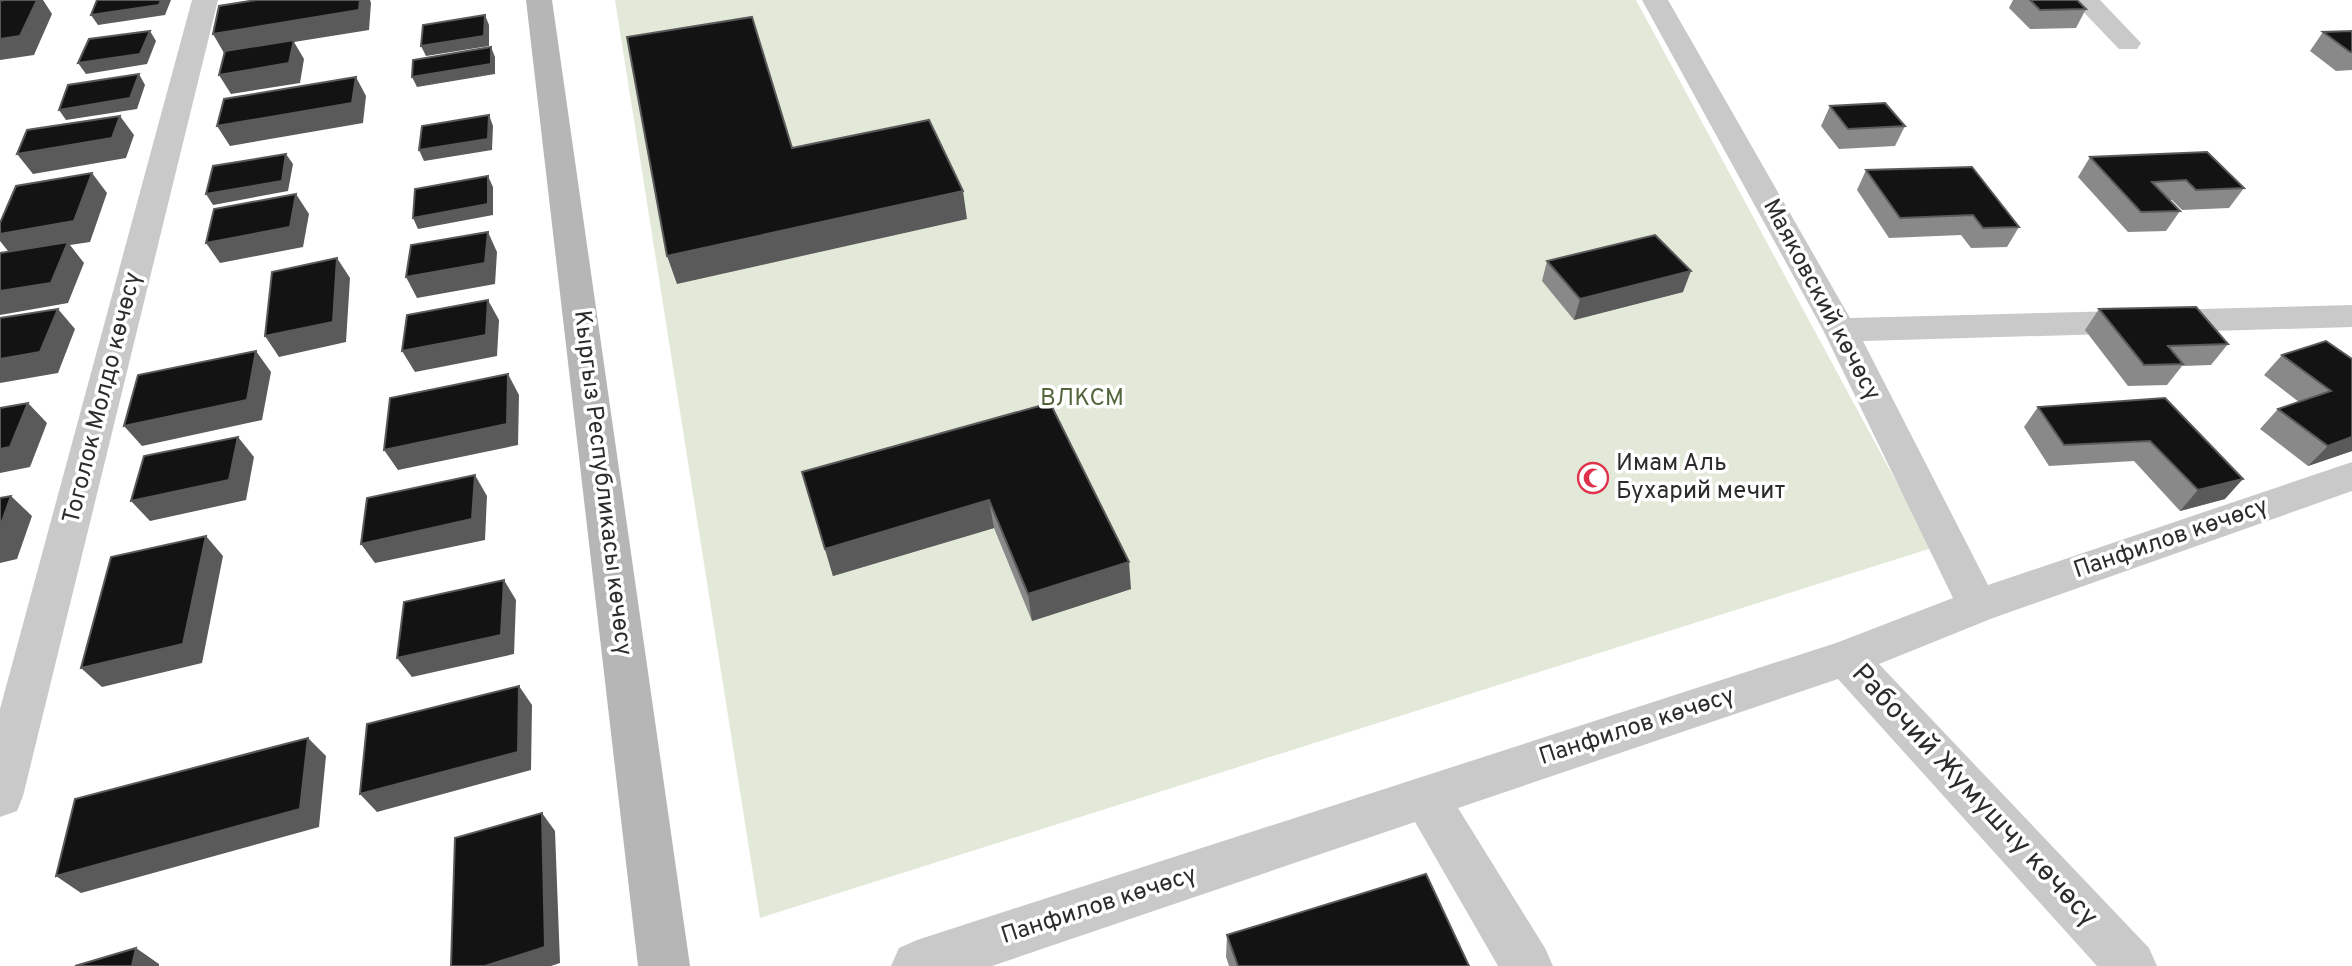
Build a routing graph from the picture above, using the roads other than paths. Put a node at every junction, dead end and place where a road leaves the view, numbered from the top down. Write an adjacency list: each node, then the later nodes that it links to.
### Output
1 (205, 0): 11 (street, Тоголок Молдо көчөсү)
2 (539, 0): 13 (main road, Кыргыз Республикасы көчөсү)
3 (1655, 0): 7 (street, Маяковский көчөсү)
4 (2085, 0): 5 (street)
5 (2128, 43)
6 (2352, 316): 7 (street)
7 (1840, 330): 9 (street, Маяковский көчөсү)
8 (2352, 476): 9 (street, Панфилов көчөсү)
9 (1978, 606): 10 (street, Панфилов көчөсү)
10 (1846, 657): 12 (street, Панфилов көчөсү); 16 (street, Рабочий Жумушчу көчөсү)
11 (0, 796)
12 (1426, 797): 14 (street, Панфилов көчөсү); 15 (street)
13 (664, 966)
14 (917, 966)
15 (1527, 966)
16 (2131, 966)

